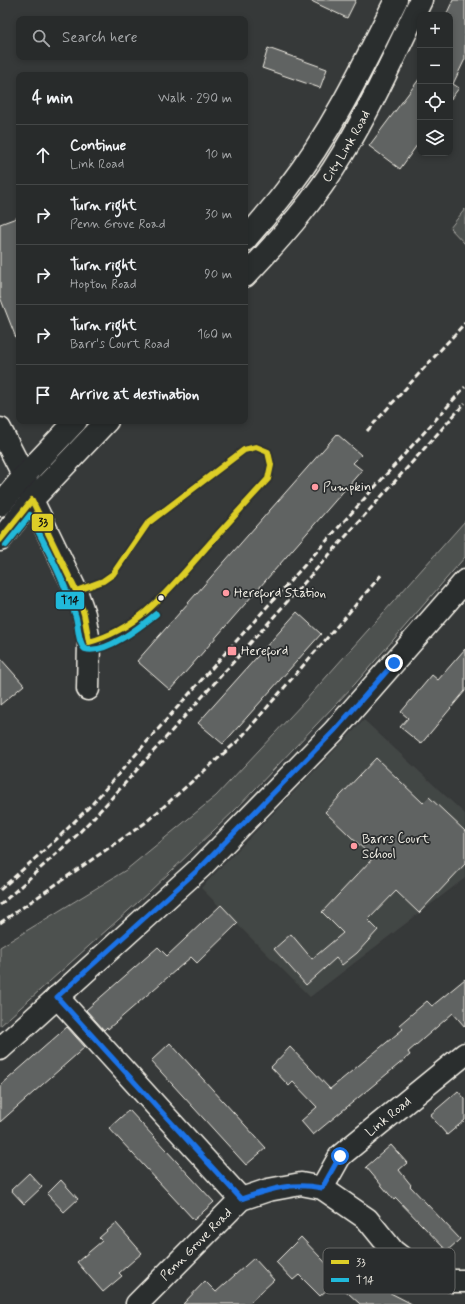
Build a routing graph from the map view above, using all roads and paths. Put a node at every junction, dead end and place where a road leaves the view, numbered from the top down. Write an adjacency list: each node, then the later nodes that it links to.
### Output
1 (396, 0): 3 (main road, City Link Road)
2 (421, 0): 4 (main road, City Link Road)
3 (248, 236)
4 (248, 273)
5 (73, 424): 8 (main road)
6 (104, 424): 9 (main road)
7 (0, 429): 8 (main road)
8 (24, 476): 9 (main road); 10 (main road)
9 (32, 500): 11 (main road); 13 (main road)
10 (0, 505)
11 (0, 540)
12 (465, 581): 14 (main road)
13 (88, 689)
14 (57, 997): 15 (main road); 18 (main road)
15 (0, 1049)
16 (465, 1054): 17 (main road, Link Road)
17 (322, 1188): 18 (main road, Penn Grove Road); 19 (main road, Penn Grove Road)
18 (241, 1199): 22 (main road, Penn Grove Road)
19 (390, 1248)
20 (465, 1281): 21 (main road, Penn Grove Road)
21 (455, 1282)
22 (137, 1304)

